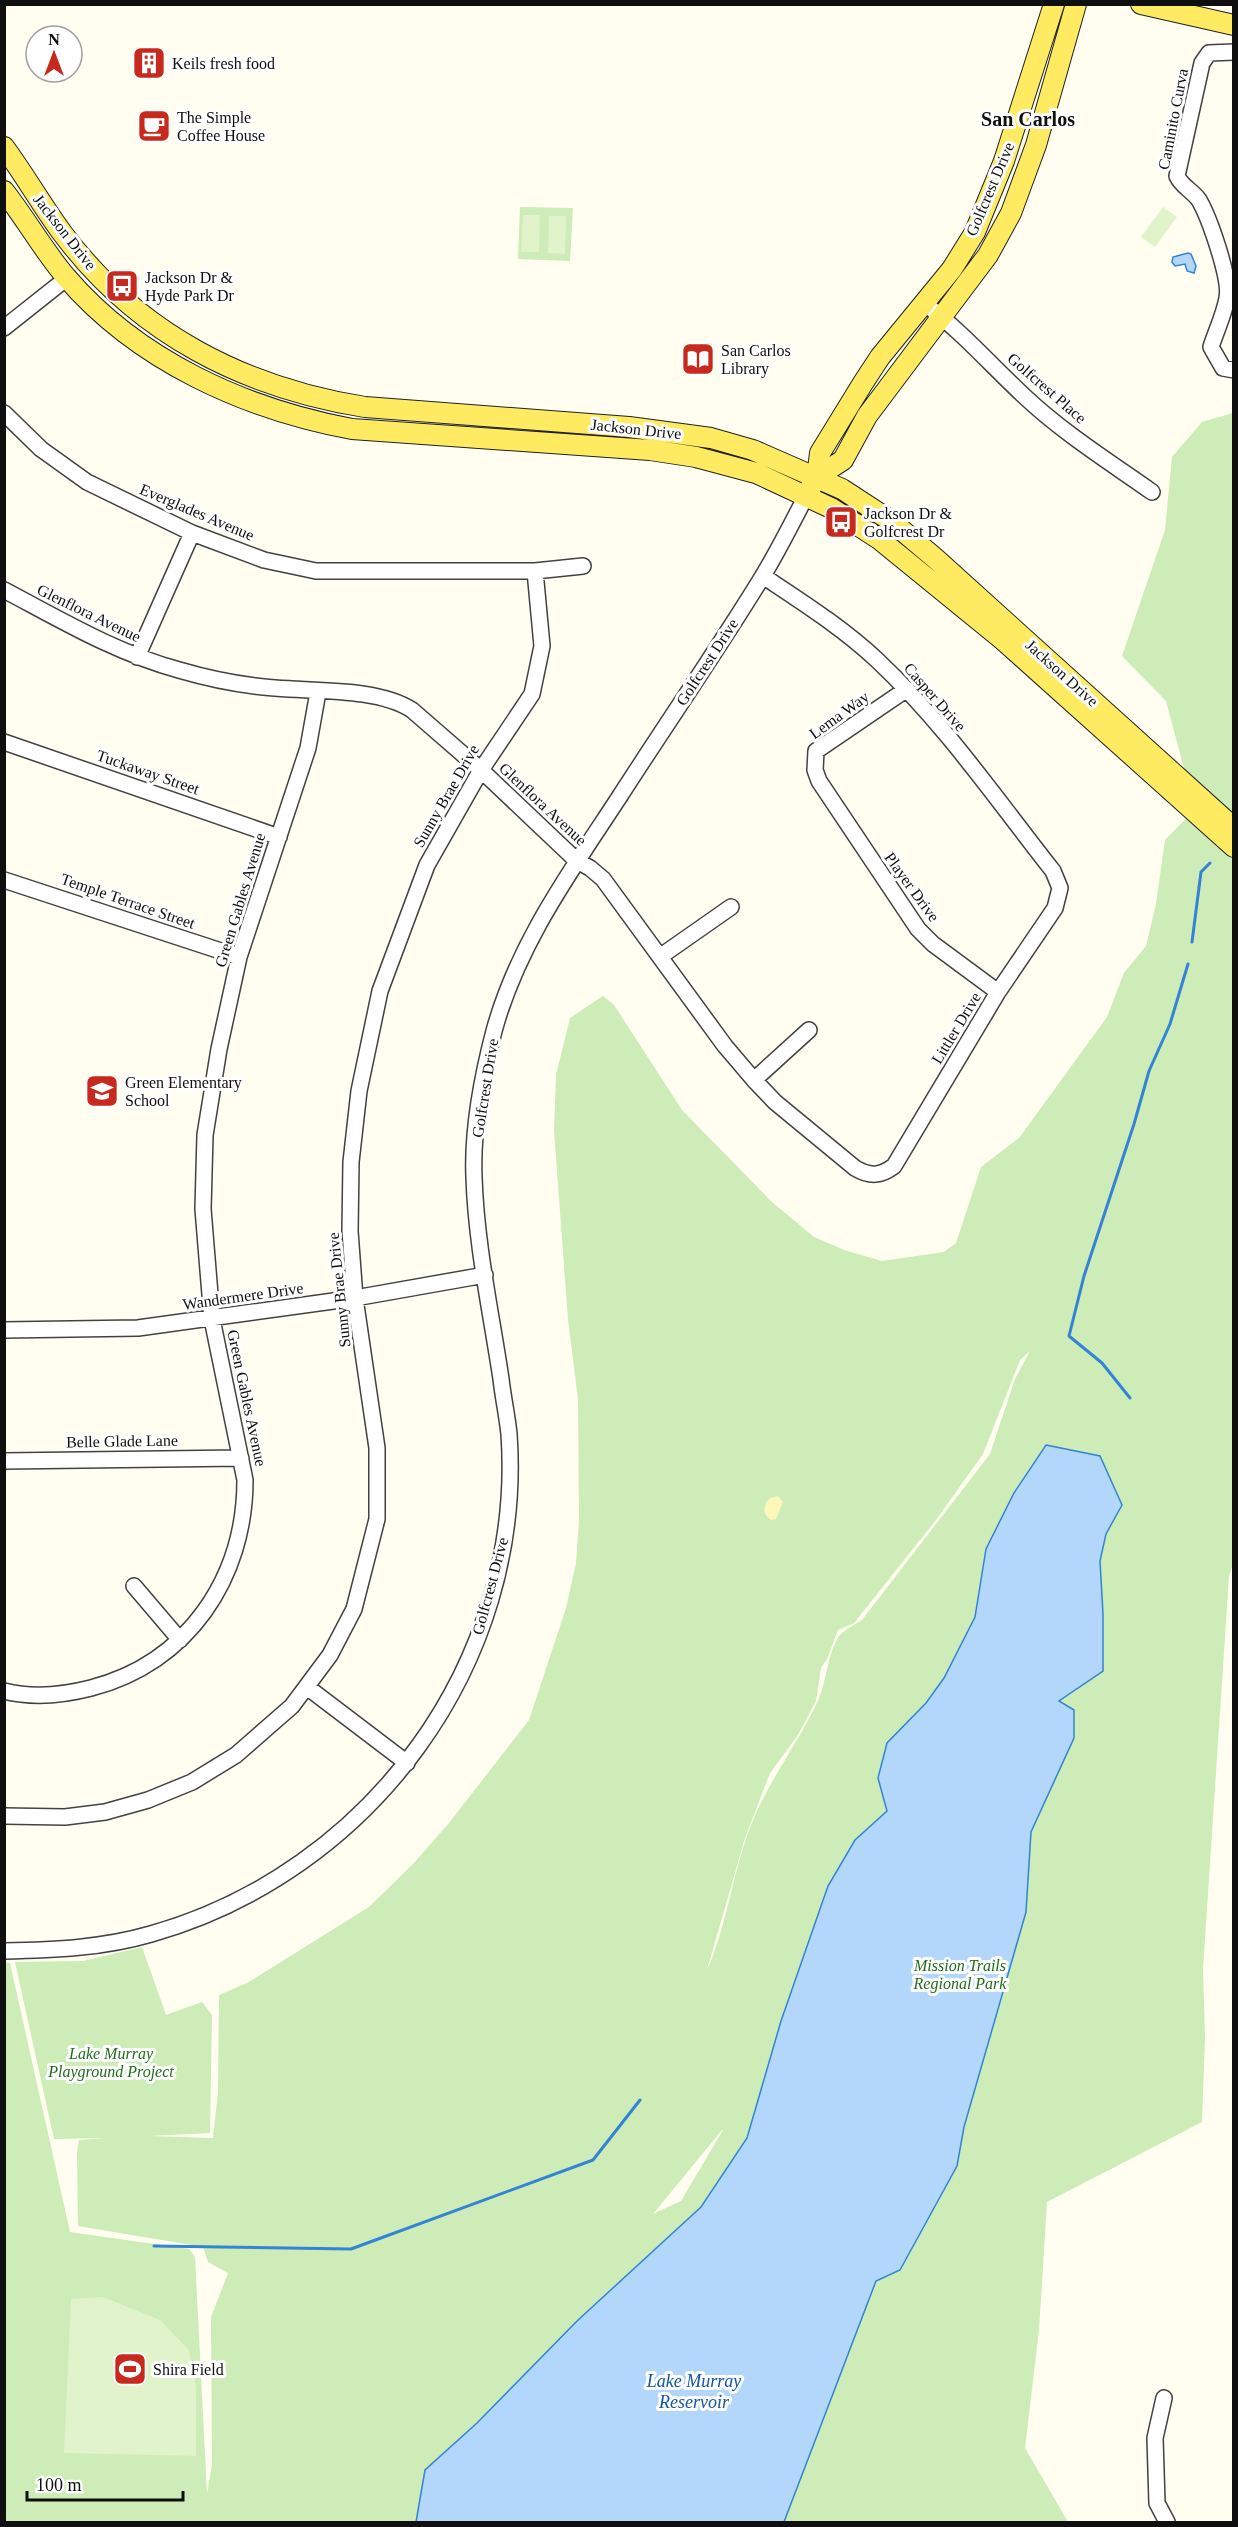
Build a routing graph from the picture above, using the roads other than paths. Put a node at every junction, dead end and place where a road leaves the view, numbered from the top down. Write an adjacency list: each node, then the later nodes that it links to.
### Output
1 (1054, 4): 12 (main road, Golfcrest Drive)
2 (1076, 4): 13 (main road, Golfcrest Drive)
3 (1141, 4): 4 (main road)
4 (1233, 25)
5 (1233, 52): 15 (street, Caminito Curva)
6 (4, 147): 9 (main road, Jackson Drive)
7 (4, 191): 8 (main road, Jackson Drive)
8 (51, 257): 9 (main road); 10 (main road, Jackson Drive)
9 (84, 260): 11 (main road, Jackson Drive)
10 (67, 278): 11 (main road); 14 (street); 19 (main road, Jackson Drive)
11 (115, 292): 17 (main road, Jackson Drive)
12 (925, 304): 13 (street, Golfcrest Place); 17 (main road, Golfcrest Drive)
13 (942, 317): 17 (main road, Golfcrest Drive); 18 (street, Golfcrest Place)
14 (4, 328)
15 (1233, 370)
16 (4, 413): 20 (street, Everglades Avenue)
17 (817, 477): 19 (main road, Golfcrest Drive); 31 (main road, Jackson Drive)
18 (1152, 492)
19 (805, 498): 23 (street, Golfcrest Drive); 33 (main road, Jackson Drive)
20 (192, 533): 22 (street, Everglades Avenue); 25 (street)
21 (584, 566): 22 (street, Everglades Avenue)
22 (535, 572): 29 (street, Sunny Brae Drive)
23 (763, 576): 26 (street, Casper Drive); 34 (street, Golfcrest Drive)
24 (4, 590): 25 (street, Glenflora Avenue)
25 (137, 657): 27 (street, Glenflora Avenue)
26 (907, 689): 30 (street, Lema Way); 35 (street, Casper Drive)
27 (318, 692): 29 (street, Glenflora Avenue); 32 (street, Green Gables Avenue)
28 (4, 742): 32 (street, Tuckaway Street)
29 (481, 770): 34 (street, Glenflora Avenue); 45 (street, Sunny Brae Drive)
30 (819, 781): 40 (street, Player Drive)
31 (1233, 828)
32 (279, 837): 39 (street, Green Gables Avenue)
33 (1233, 848)
34 (577, 861): 38 (street, Glenflora Avenue); 44 (street, Golfcrest Drive)
35 (1053, 871): 40 (street, Littler Drive)
36 (4, 880): 39 (street, Temple Terrace Street)
37 (731, 907): 38 (street)
38 (660, 956): 42 (street, Glenflora Avenue)
39 (239, 957): 46 (street, Green Gables Avenue)
40 (998, 992): 43 (street, Littler Drive)
41 (809, 1030): 42 (street)
42 (754, 1080): 43 (street, Glenflora Avenue)
43 (855, 1168)
44 (485, 1275): 45 (street, Wandermere Drive); 54 (street, Golfcrest Drive)
45 (355, 1298): 46 (street, Wandermere Drive); 52 (street, Sunny Brae Drive)
46 (212, 1319): 47 (street, Wandermere Drive); 48 (street, Green Gables Avenue)
47 (4, 1330)
48 (241, 1458): 49 (street, Belle Glade Lane); 51 (street, Green Gables Avenue)
49 (4, 1461)
50 (134, 1586): 51 (street)
51 (180, 1640): 53 (street, Green Gables Avenue)
52 (307, 1687): 54 (street); 55 (street, Sunny Brae Drive)
53 (4, 1691)
54 (407, 1763): 56 (street, Golfcrest Drive)
55 (4, 1816)
56 (4, 1951)
57 (1164, 2398): 58 (street)
58 (1167, 2523)

